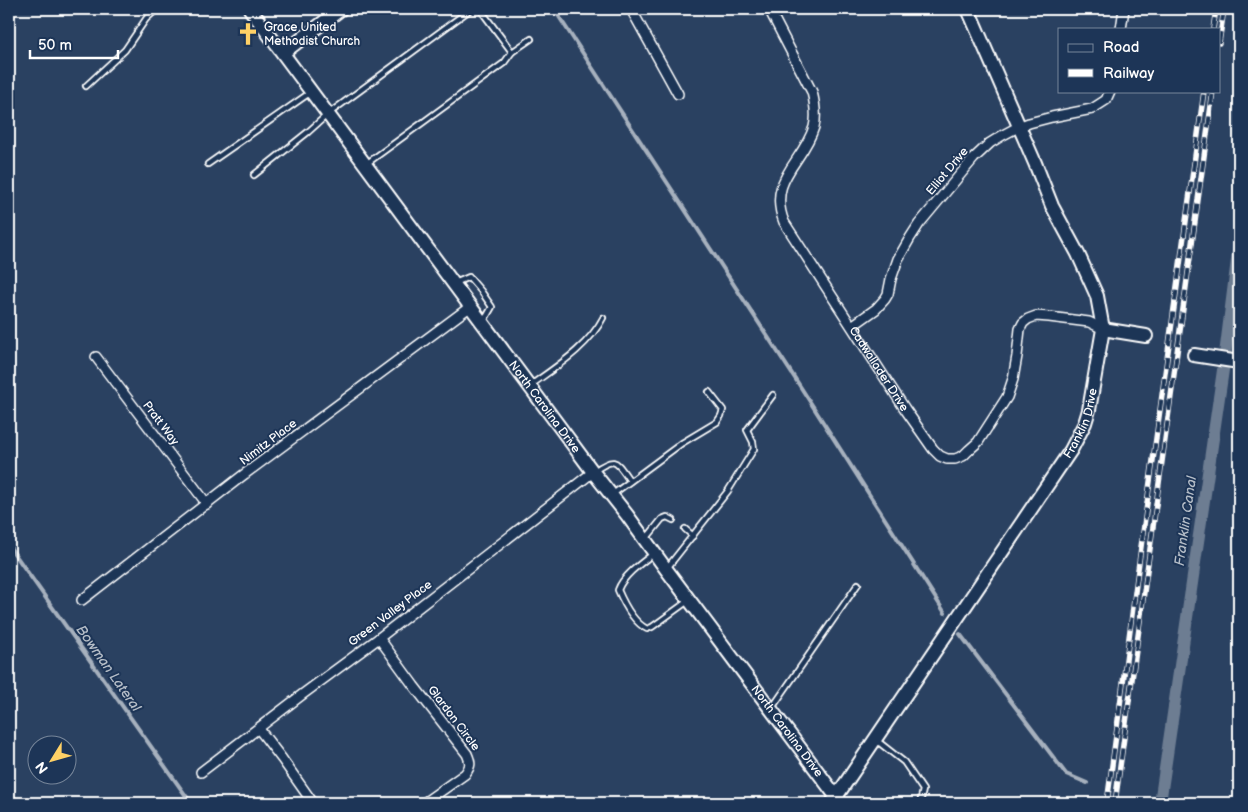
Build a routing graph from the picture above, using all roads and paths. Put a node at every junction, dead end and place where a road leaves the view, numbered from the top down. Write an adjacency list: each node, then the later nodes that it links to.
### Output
1 (158, 9): 14 (lane)
2 (250, 9): 12 (street, North Carolina Drive)
3 (341, 9): 12 (street)
4 (471, 9): 18 (lane)
5 (480, 9): 13 (lane)
6 (631, 9): 17 (street)
7 (769, 9): 27 (street, Cadwallader Drive)
8 (968, 9): 19 (street, Franklin Drive)
9 (1124, 9): 10 (street)
10 (1121, 28)
11 (531, 39): 13 (lane)
12 (283, 52): 15 (street, North Carolina Drive)
13 (512, 52): 21 (lane)
14 (86, 86)
15 (312, 91): 18 (street, North Carolina Drive); 20 (lane)
16 (1110, 92): 19 (street, Elliot Drive)
17 (678, 94)
18 (328, 114): 21 (street, North Carolina Drive); 22 (lane)
19 (1018, 127): 27 (street, Elliot Drive); 28 (street, Franklin Drive)
20 (208, 164)
21 (365, 164): 23 (street, North Carolina Drive)
22 (254, 175)
23 (454, 284): 24 (street, North Carolina Drive); 26 (lane)
24 (471, 306): 26 (street, North Carolina Drive); 39 (street, Nimitz Place)
25 (603, 318): 33 (lane)
26 (483, 322): 33 (street, North Carolina Drive)
27 (852, 326): 28 (street, Cadwallader Drive)
28 (1103, 329): 29 (street, Cadwallader Drive); 52 (street, Franklin Drive)
29 (1146, 336)
30 (1194, 355): 32 (street)
31 (96, 357): 39 (street, Pratt Way)
32 (1237, 362)
33 (530, 386): 36 (street, North Carolina Drive)
34 (709, 392): 37 (lane)
35 (773, 395): 42 (lane)
36 (593, 472): 37 (lane); 38 (street, North Carolina Drive); 49 (street, Green Valley Place)
37 (630, 481): 38 (lane)
38 (612, 495): 43 (street, North Carolina Drive)
39 (207, 504): 47 (street, Nimitz Place)
40 (673, 520): 43 (lane)
41 (685, 529): 42 (lane)
42 (694, 536): 45 (lane)
43 (645, 540): 44 (street, North Carolina Drive)
44 (654, 553): 45 (street, North Carolina Drive); 48 (lane)
45 (666, 569): 48 (street, North Carolina Drive)
46 (858, 584): 50 (lane)
47 (82, 600)
48 (690, 600): 50 (street, North Carolina Drive)
49 (379, 638): 51 (street, Green Valley Place); 56 (street, Glardon Circle)
50 (771, 710): 54 (street, North Carolina Drive)
51 (259, 728): 53 (street, Green Valley Place); 55 (street)
52 (875, 739): 54 (street, Franklin Drive); 57 (lane)
53 (201, 772)
54 (837, 801)
55 (313, 803)
56 (424, 803)
57 (920, 803)

